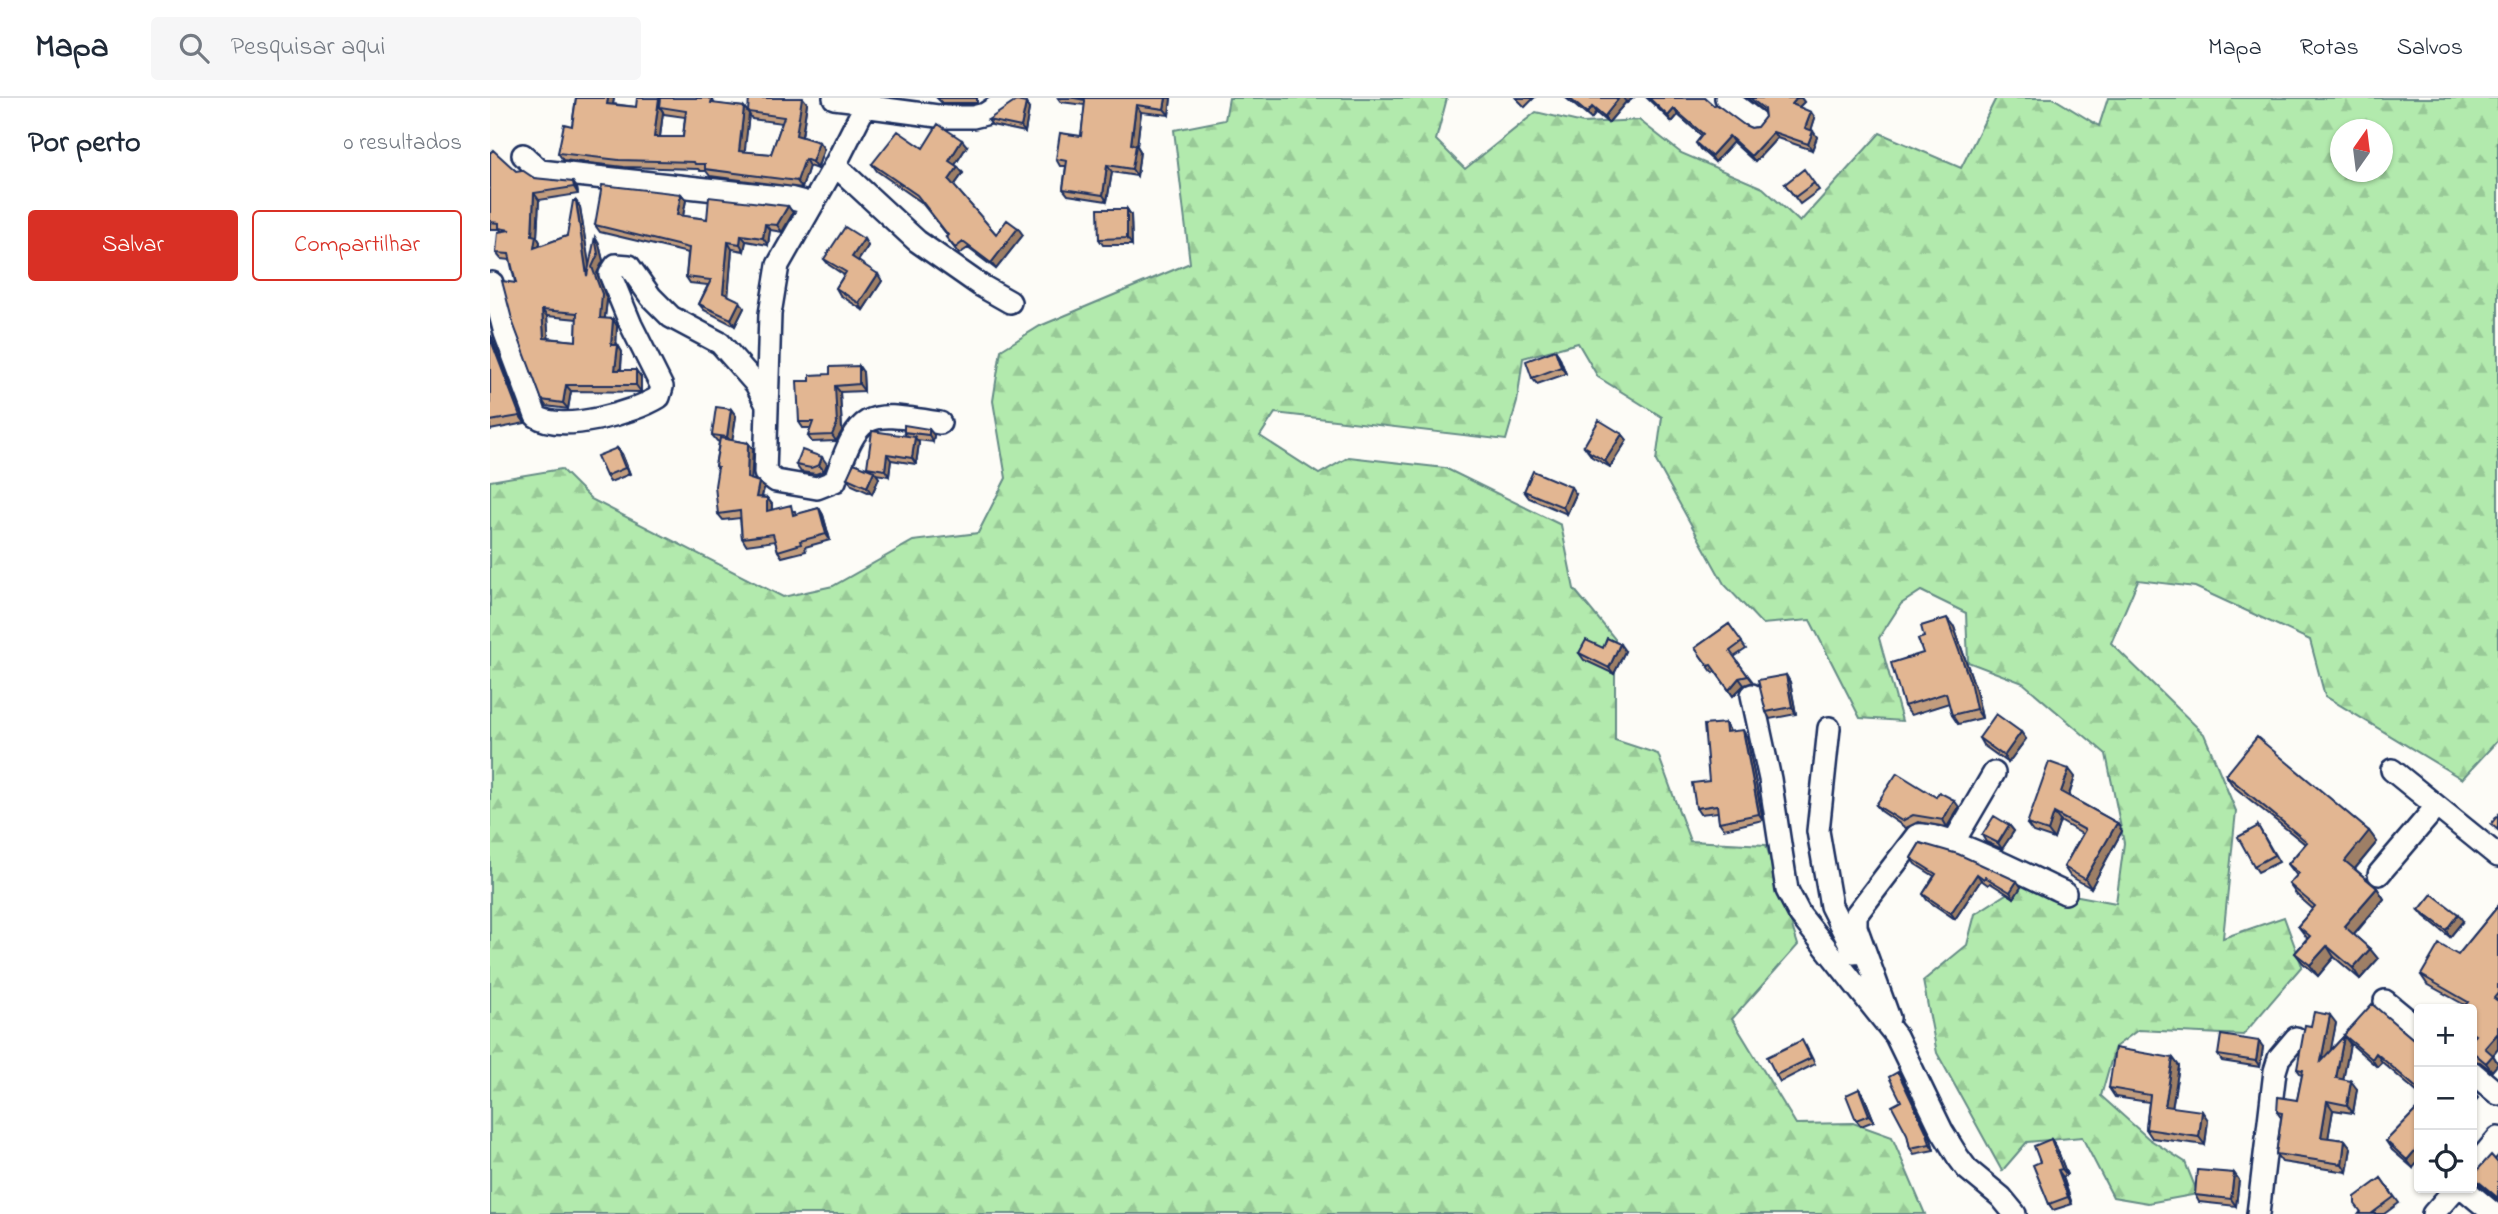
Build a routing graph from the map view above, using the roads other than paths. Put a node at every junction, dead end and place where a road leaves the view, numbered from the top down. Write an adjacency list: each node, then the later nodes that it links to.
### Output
1 (834, 98): 4 (street)
2 (1010, 98): 4 (street)
3 (1726, 98): 5 (street)
4 (866, 102): 7 (street)
5 (1756, 121)
6 (523, 155): 8 (street)
7 (835, 165): 8 (street); 10 (street)
8 (812, 204): 11 (street)
9 (492, 283): 11 (street)
10 (1010, 302)
11 (766, 403): 12 (street)
12 (940, 423)
13 (1752, 695): 25 (street)
14 (1829, 727): 22 (street)
15 (2392, 771): 17 (street)
16 (1994, 773): 18 (street)
17 (2436, 807): 19 (street); 20 (street)
18 (1953, 843): 21 (street); 22 (street)
19 (2498, 856)
20 (2379, 874)
21 (2065, 893)
22 (1876, 982): 25 (street)
23 (2385, 1001): 24 (street)
24 (2414, 1025)
25 (1896, 1036): 33 (street)
26 (2296, 1038): 34 (street)
27 (2477, 1076): 28 (street)
28 (2498, 1094)
29 (2498, 1138): 30 (street)
30 (2477, 1163)
31 (2452, 1193): 35 (street)
32 (2469, 1193): 36 (street)
33 (2015, 1214)
34 (2258, 1214)
35 (2433, 1214)
36 (2494, 1214)

